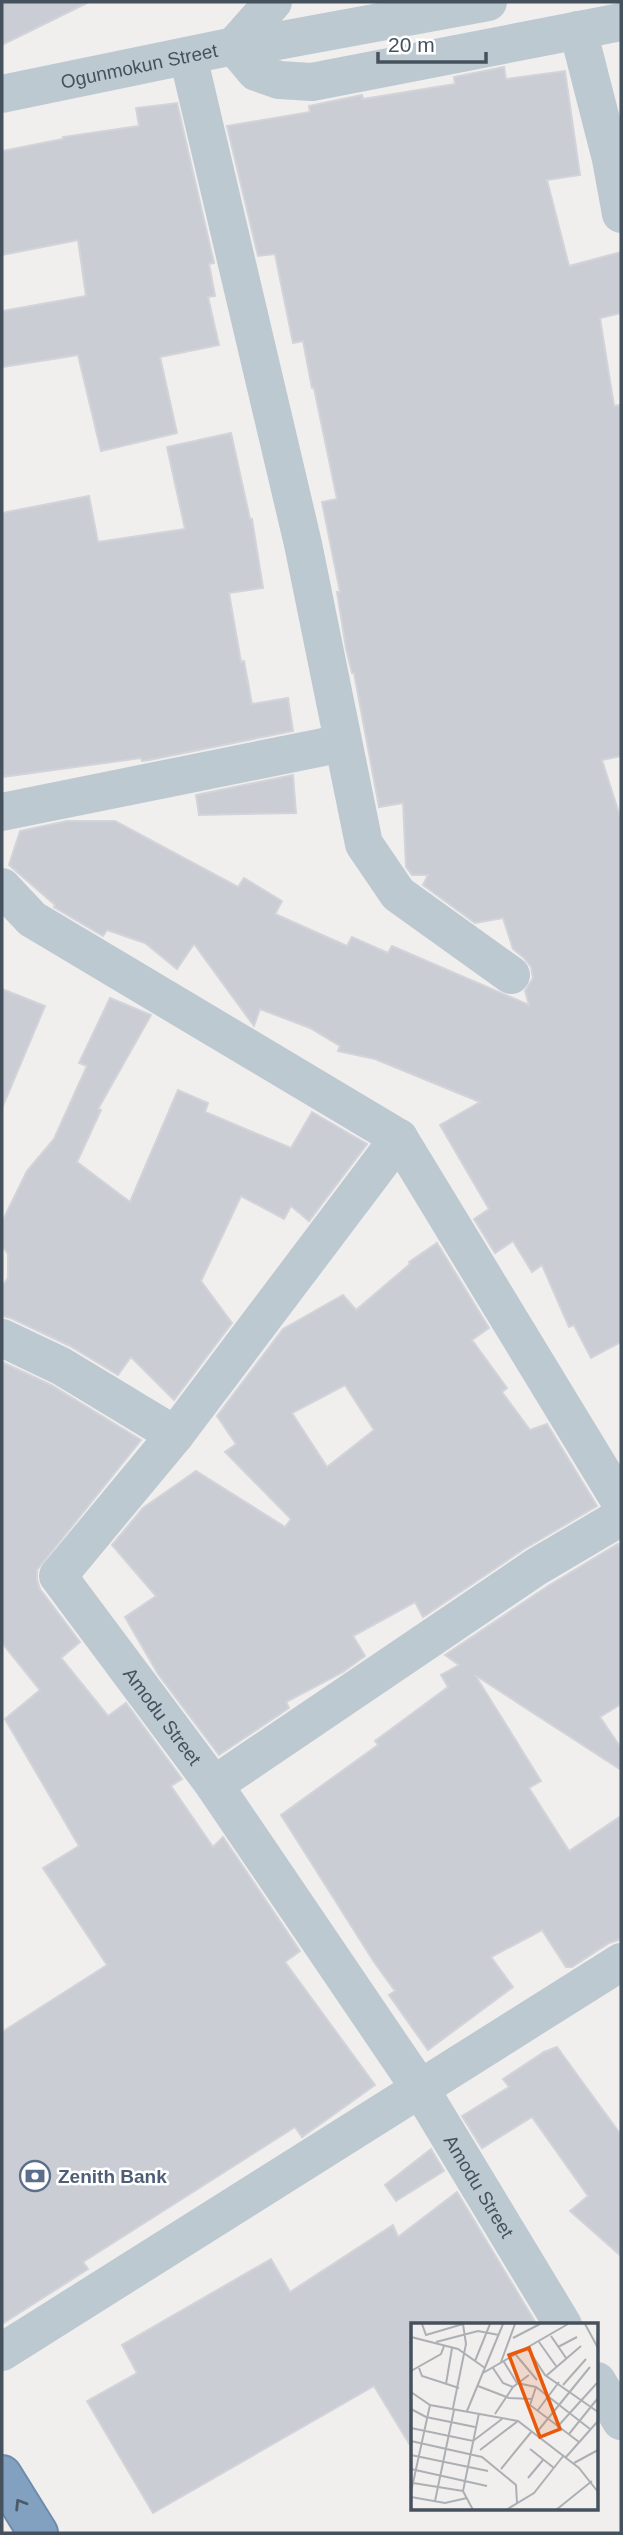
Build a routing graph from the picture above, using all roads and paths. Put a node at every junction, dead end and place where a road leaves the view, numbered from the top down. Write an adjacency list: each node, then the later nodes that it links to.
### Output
1 (273, 2): 5 (street)
2 (488, 2): 5 (street, Ogunmokun Street)
3 (621, 22): 4 (street)
4 (578, 30): 5 (street); 8 (street)
5 (234, 46): 6 (street, Ogunmokun Street)
6 (188, 56): 7 (street, Ogunmokun Street); 9 (street)
7 (2, 94)
8 (621, 214)
9 (343, 743): 10 (street); 12 (street)
10 (2, 812)
11 (2, 887): 13 (street)
12 (510, 975)
13 (399, 1138): 15 (street, Amodu Street); 16 (street)
14 (2, 1339): 15 (street)
15 (175, 1435): 18 (street, Amodu Street)
16 (621, 1503)
17 (621, 1517): 18 (street)
18 (214, 1784): 20 (street, Amodu Street)
19 (621, 1962): 20 (street)
20 (421, 2090): 21 (street, Amodu Street); 22 (street)
21 (562, 2323)
22 (2, 2352)
23 (598, 2383): 24 (street)
24 (621, 2421)
25 (2, 2475): 26 (highway, one-way to 25)
26 (38, 2533)

